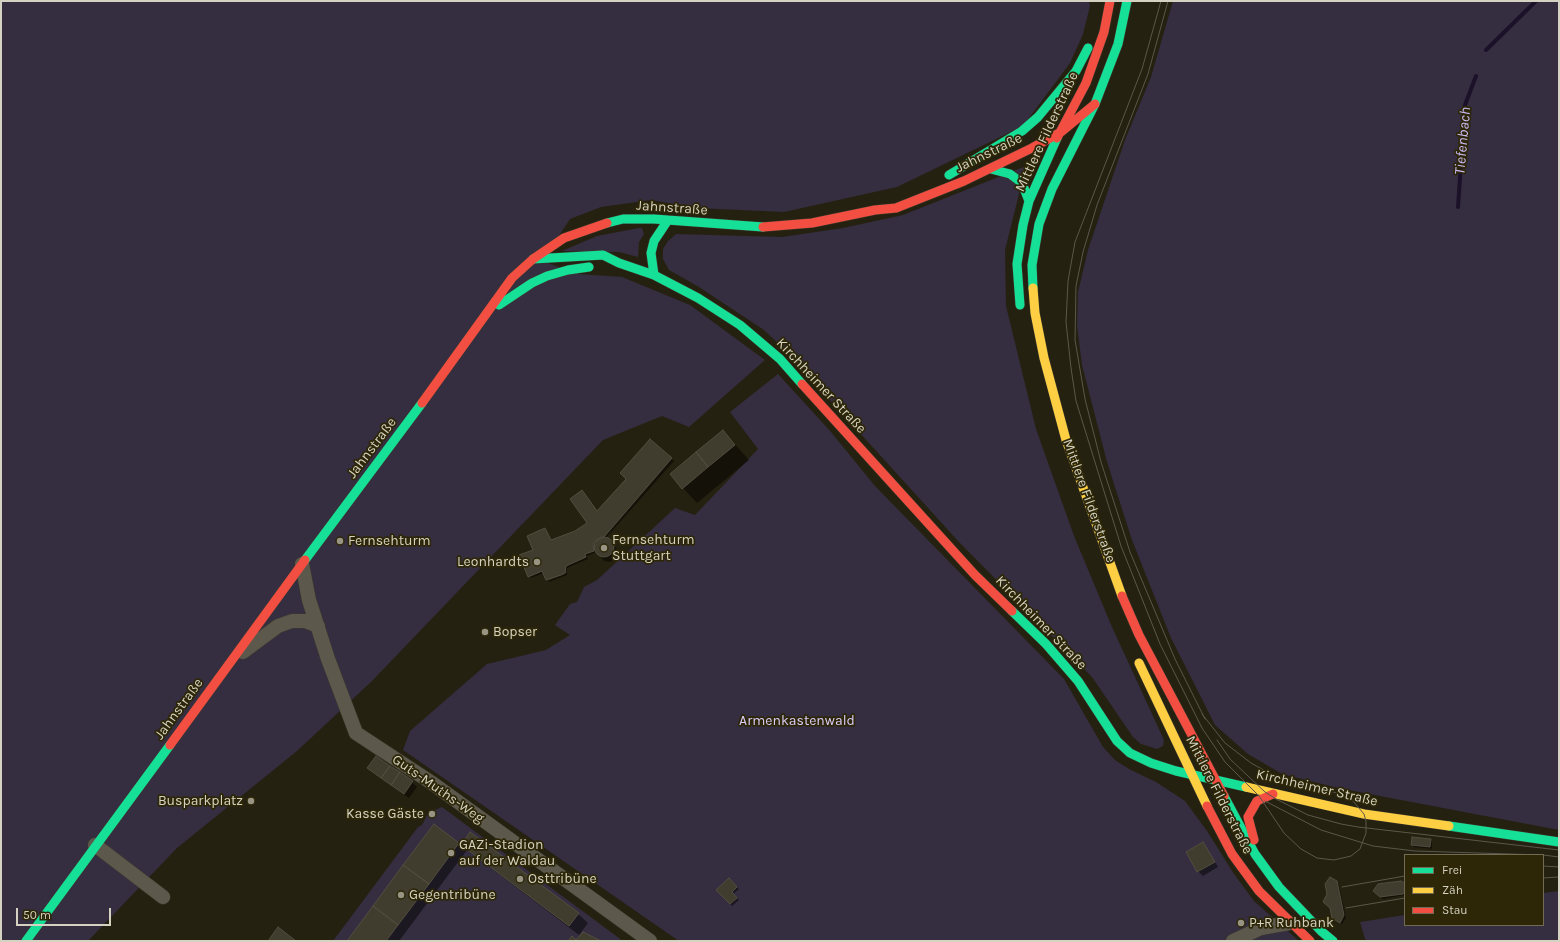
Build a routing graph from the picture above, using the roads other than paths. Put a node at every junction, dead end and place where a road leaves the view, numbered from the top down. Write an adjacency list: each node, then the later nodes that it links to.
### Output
1 (1110, 1): 3 (main road)
2 (1127, 1): 4 (main road, Jahnstraße)
3 (1104, 32): 5 (main road, Mittlere Filderstraße); 7 (main road, Jahnstraße)
4 (1095, 104): 5 (main road, Jahnstraße); 22 (main road, Mittlere Filderstraße)
5 (1061, 132): 6 (main road, Jahnstraße); 9 (main road, Mittlere Filderstraße)
6 (991, 169): 9 (main road); 10 (main road, Jahnstraße)
7 (943, 178)
8 (930, 184): 10 (main road, Jahnstraße)
9 (1029, 201): 16 (main road, Mittlere Filderstraße)
10 (875, 210): 11 (main road, Jahnstraße)
11 (668, 220): 12 (main road, Jahnstraße); 14 (main road)
12 (533, 259): 13 (main road, Kirchheimer Straße); 15 (main road, Jahnstraße)
13 (619, 263): 14 (main road, Kirchheimer Straße); 15 (main road)
14 (654, 275): 21 (main road, Kirchheimer Straße)
15 (487, 312): 17 (main road, Jahnstraße)
16 (1021, 314)
17 (302, 564): 18 (street, Guts-Muths-Weg); 20 (main road, Jahnstraße)
18 (318, 626): 20 (street); 31 (street, Guts-Muths-Weg)
19 (1136, 656): 21 (main road, Mittlere Filderstraße)
20 (234, 657): 25 (main road, Jahnstraße)
21 (1193, 774): 22 (main road, Kirchheimer Straße); 28 (main road, Mittlere Filderstraße)
22 (1213, 779): 23 (main road, Kirchheimer Straße); 26 (main road, Mittlere Filderstraße)
23 (1273, 794): 24 (main road, Kirchheimer Straße); 26 (main road)
24 (1559, 842)
25 (95, 845): 27 (street); 30 (main road, Jahnstraße)
26 (1255, 854): 29 (main road, Mittlere Filderstraße)
27 (163, 897)
28 (1289, 923): 29 (main road); 32 (street); 33 (main road, Mittlere Filderstraße)
29 (1321, 931): 34 (main road, Mittlere Filderstraße)
30 (26, 941)
31 (650, 941)
32 (1233, 941)
33 (1310, 941)
34 (1333, 941)

